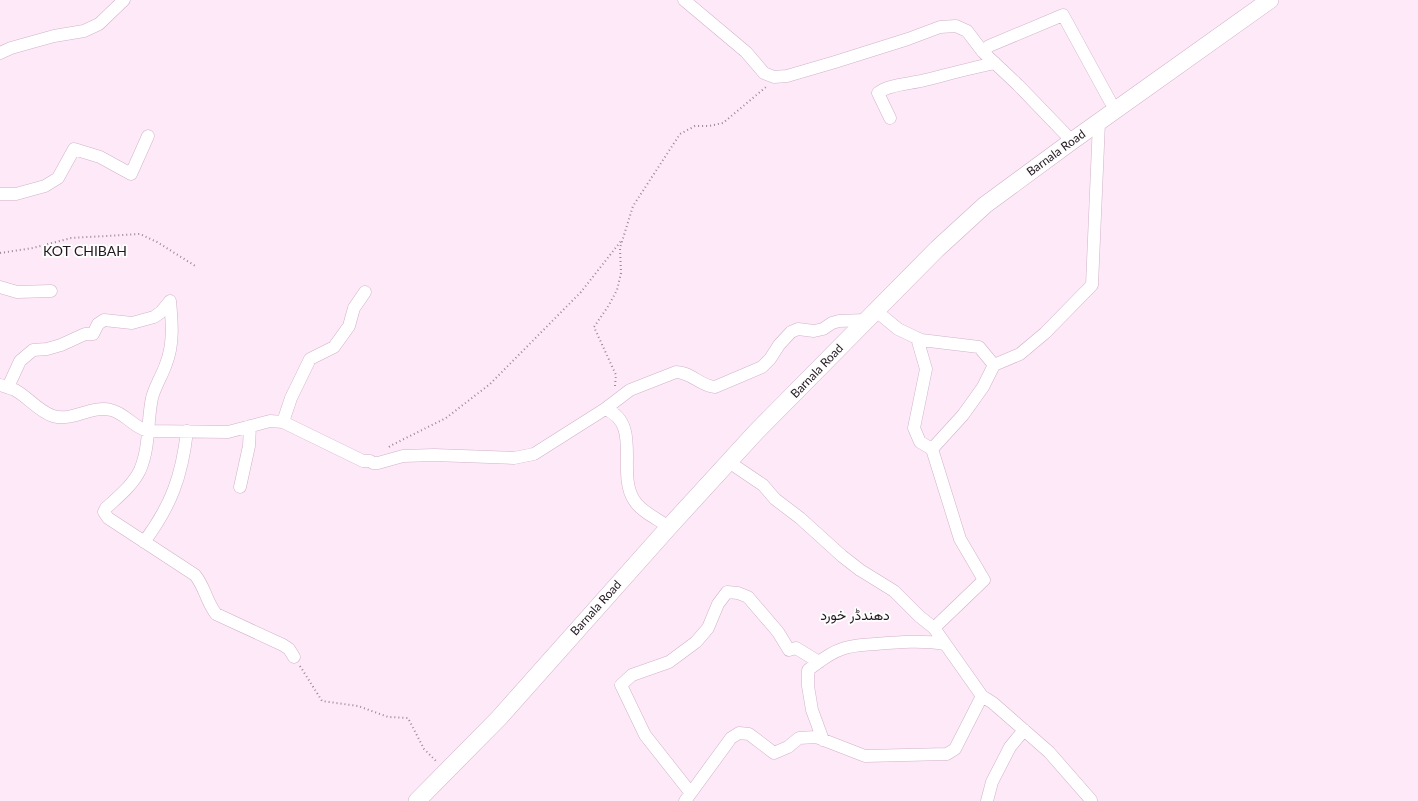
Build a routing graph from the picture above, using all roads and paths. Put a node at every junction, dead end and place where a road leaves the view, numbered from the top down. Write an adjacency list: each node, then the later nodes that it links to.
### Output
1 (124, 0): 5 (street)
2 (684, 0): 7 (street)
3 (1270, 0): 10 (main road, Barnala Road)
4 (983, 52): 6 (street); 7 (street); 8 (street)
5 (0, 53)
6 (995, 63): 9 (street); 12 (street)
7 (774, 77): 14 (path)
8 (1110, 101)
9 (890, 118)
10 (1099, 122): 12 (main road, Barnala Road); 22 (street)
11 (148, 136): 13 (street)
12 (1072, 141): 20 (main road, Barnala Road)
13 (0, 194)
14 (623, 239): 24 (path); 32 (path)
15 (0, 253): 16 (path)
16 (197, 267)
17 (0, 287): 18 (street)
18 (51, 291)
19 (365, 292): 26 (street)
20 (870, 315): 21 (street); 25 (street); 31 (main road, Barnala Road)
21 (917, 338): 22 (street); 30 (street)
22 (994, 365): 30 (street)
23 (4, 386): 28 (street); 28 (street)
24 (615, 387)
25 (605, 408): 32 (street); 34 (street)
26 (283, 422): 27 (street); 32 (street)
27 (250, 426): 29 (street); 33 (street)
28 (148, 431): 29 (street); 35 (street)
29 (186, 431): 35 (street)
30 (932, 449): 36 (street)
31 (729, 462): 34 (main road, Barnala Road); 36 (street)
32 (373, 464)
33 (240, 487)
34 (669, 527): 43 (main road, Barnala Road)
35 (144, 542): 38 (street)
36 (934, 628): 37 (street)
37 (945, 644): 39 (street); 40 (street)
38 (294, 656): 43 (path)
39 (819, 662): 42 (street); 44 (street)
40 (982, 696): 41 (street); 42 (street)
41 (1024, 730): 46 (street); 47 (street)
42 (823, 740): 44 (street)
43 (446, 771): 45 (main road, Barnala Road)
44 (688, 797)
45 (417, 801)
46 (987, 801)
47 (1092, 801)

